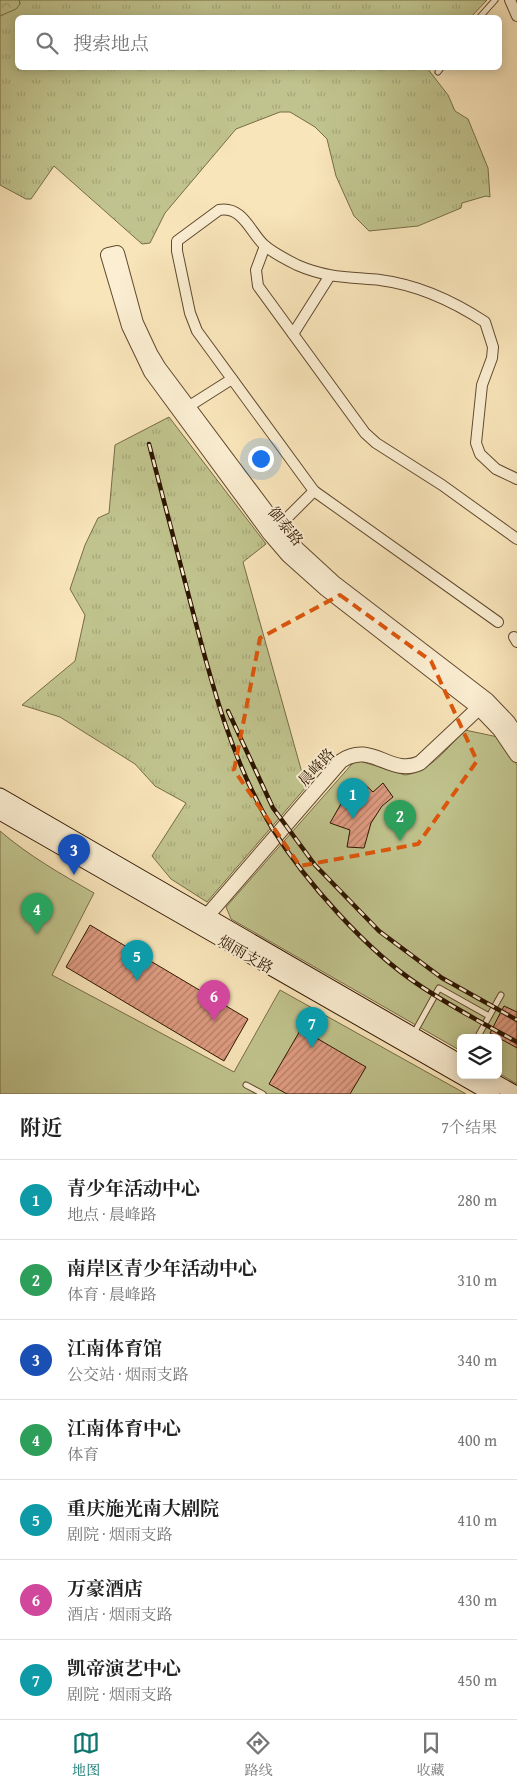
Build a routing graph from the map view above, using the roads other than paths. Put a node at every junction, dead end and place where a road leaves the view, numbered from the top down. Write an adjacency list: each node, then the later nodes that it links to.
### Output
1 (495, 0): 3 (lane)
2 (510, 0): 4 (street)
3 (482, 15)
4 (517, 16)
5 (265, 246): 7 (street); 8 (street); 9 (street)
6 (112, 254): 10 (street, 御泰路)
7 (328, 277): 8 (street); 11 (street)
8 (293, 334): 14 (street)
9 (232, 379): 10 (street); 12 (street)
10 (185, 409): 13 (street, 御泰路); 16 (street, 御泰路)
11 (517, 479)
12 (314, 491): 13 (street); 15 (street)
13 (278, 527): 16 (street, 御泰路)
14 (517, 539)
15 (498, 622)
16 (483, 704): 17 (street, 御泰路); 18 (street, 御泰路); 21 (street, 晨峰路)
17 (517, 736)
18 (517, 755)
19 (0, 796): 21 (main road, 烟雨支路)
20 (0, 812): 21 (main road, 烟雨支路)
21 (202, 921): 25 (main road, 烟雨支路); 30 (main road, 烟雨支路)
22 (501, 995): 23 (lane)
23 (489, 1016): 24 (lane); 25 (lane)
24 (479, 1034)
25 (412, 1035): 26 (main road, 烟雨支路)
26 (457, 1061)
27 (489, 1079): 31 (main road)
28 (246, 1085): 29 (lane)
29 (263, 1094)
30 (492, 1094)
31 (516, 1094)

